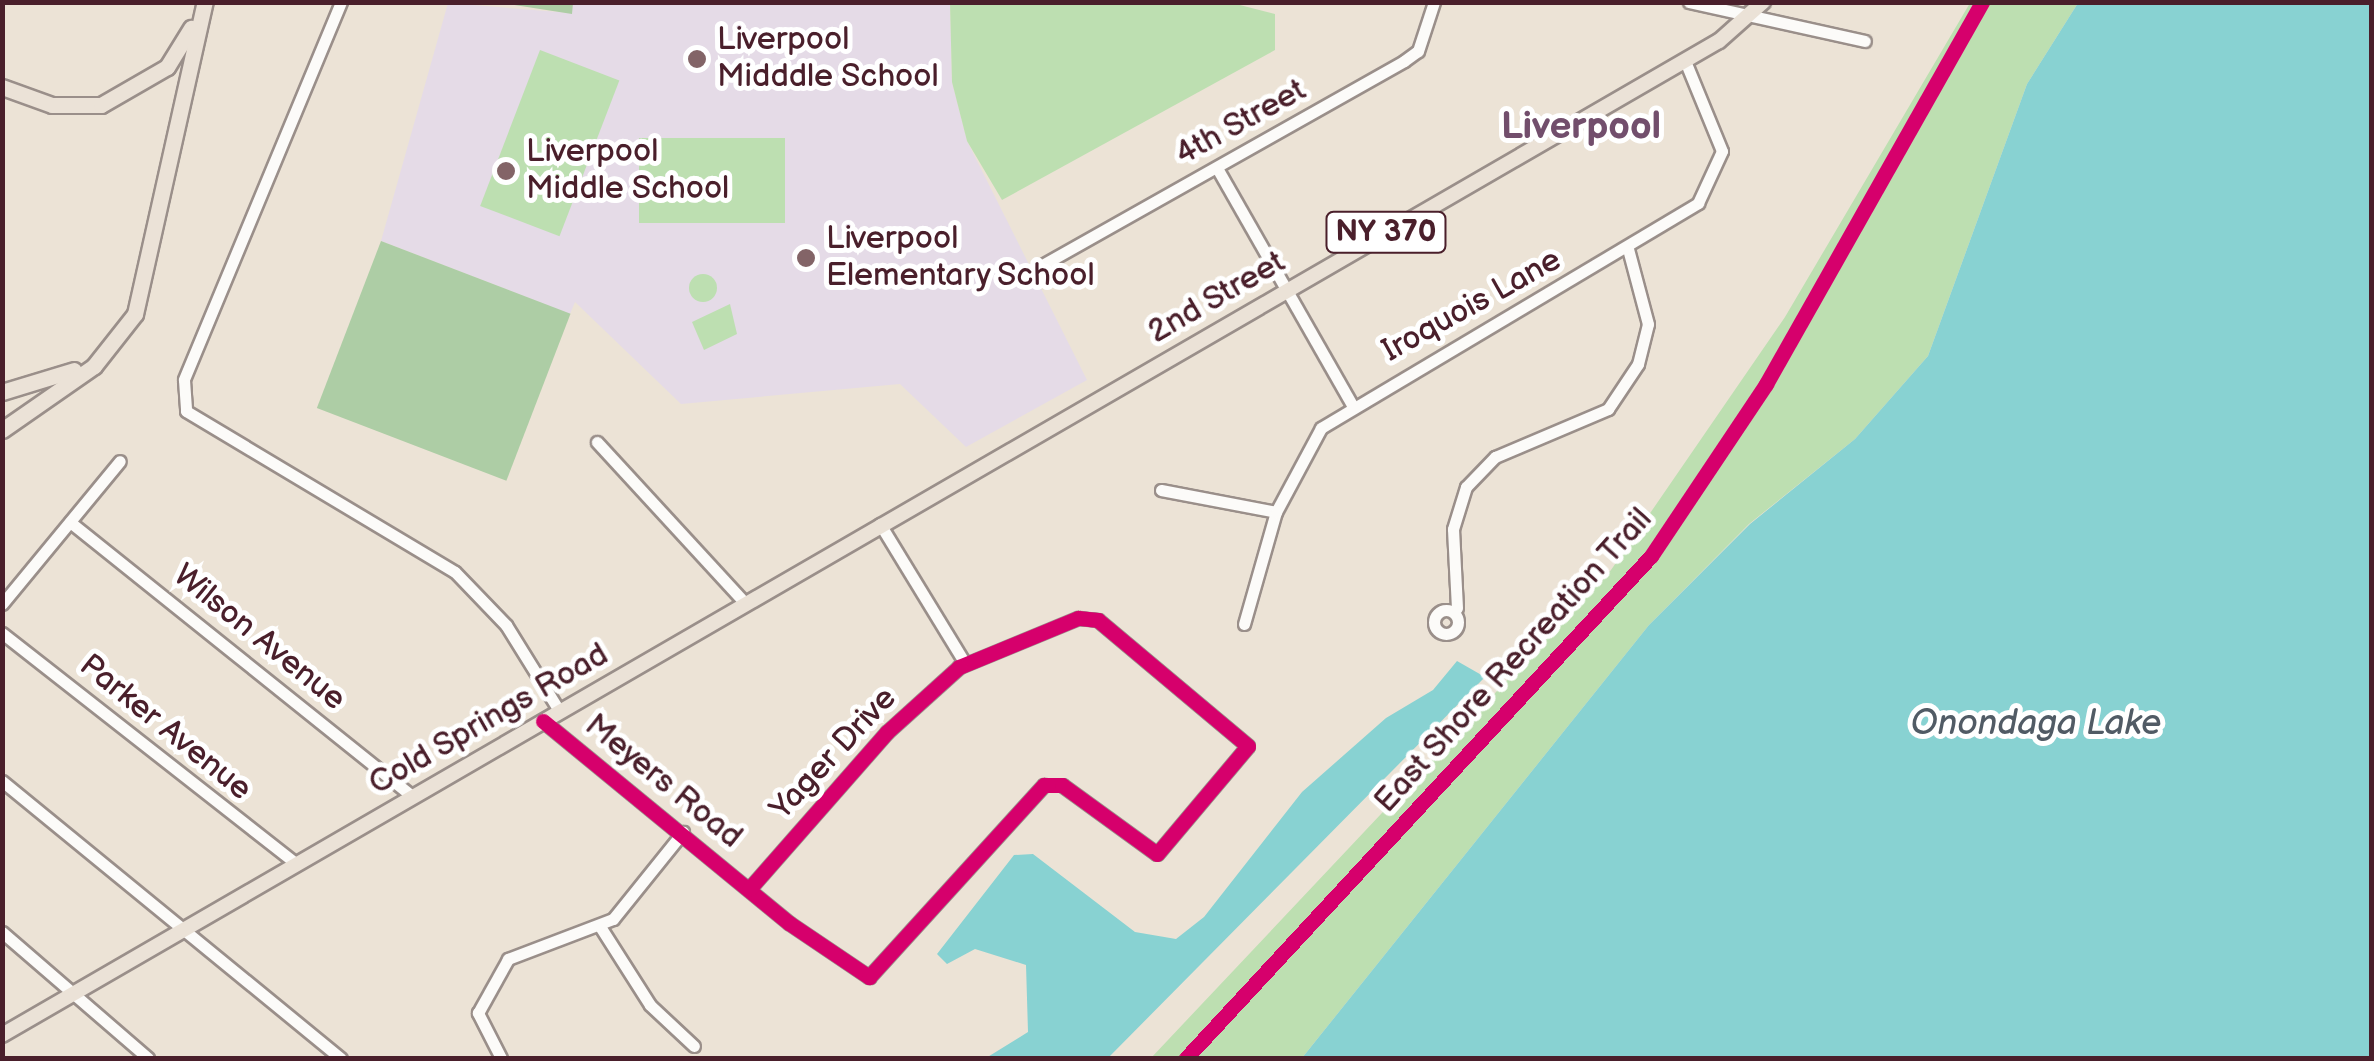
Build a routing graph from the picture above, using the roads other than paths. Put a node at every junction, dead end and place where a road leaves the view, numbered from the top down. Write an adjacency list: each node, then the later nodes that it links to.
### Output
1 (197, 2): 8 (highway)
2 (205, 2): 16 (highway)
3 (341, 2): 34 (street, Meyers Road)
4 (1434, 2): 12 (street, 4th Street)
5 (1689, 2): 7 (street)
6 (1763, 2): 7 (main road, 2nd Street / NY 370)
7 (1750, 16): 9 (street); 10 (main road, 2nd Street / NY 370)
8 (191, 28): 11 (highway); 17 (highway)
9 (1865, 42)
10 (1685, 60): 13 (street, Iroquois Lane); 15 (main road, 2nd Street / NY 370)
11 (2, 87)
12 (1217, 168): 14 (street, 4th Street); 15 (street)
13 (1628, 249): 19 (street, Iroquois Lane); 30 (street)
14 (1044, 264)
15 (1285, 291): 19 (street); 22 (main road, 2nd Street / NY 370)
16 (68, 383): 18 (highway); 20 (highway)
17 (2, 392)
18 (2, 400)
19 (1352, 405): 25 (street, Iroquois Lane)
20 (2, 430)
21 (597, 442): 29 (street)
22 (1002, 452): 27 (main road, Cold Springs Road / NY 370)
23 (120, 461): 26 (street)
24 (1160, 490): 25 (street)
25 (1276, 512): 31 (street, Iroquois Lane)
26 (70, 522): 28 (street); 37 (street, Wilson Avenue)
27 (880, 524): 29 (main road, Cold Springs Road / NY 370); 33 (street)
28 (2, 604)
29 (746, 604): 34 (main road, Cold Springs Road / NY 370)
30 (1457, 608)
31 (1244, 624)
32 (2, 633): 39 (street, Parker Avenue)
33 (965, 663): 40 (street, Yager Drive); 40 (street, Meyers Road)
34 (560, 712): 35 (main road, Cold Springs Road / NY 370)
35 (543, 721): 37 (main road, Cold Springs Road / NY 370); 38 (street, Meyers Road)
36 (2, 781): 41 (street)
37 (412, 796): 39 (main road, Cold Springs Road / NY 370)
38 (683, 832): 40 (street, Meyers Road); 42 (street)
39 (295, 863): 41 (main road, Cold Springs Road / NY 370)
40 (750, 888)
41 (182, 927): 44 (main road, Cold Springs Road / NY 370); 48 (street)
42 (601, 928): 46 (street); 49 (street)
43 (2, 932): 44 (street)
44 (70, 991): 45 (main road, Cold Springs Road / NY 370); 47 (street)
45 (2, 1035)
46 (694, 1046)
47 (148, 1058)
48 (341, 1058)
49 (501, 1058)

